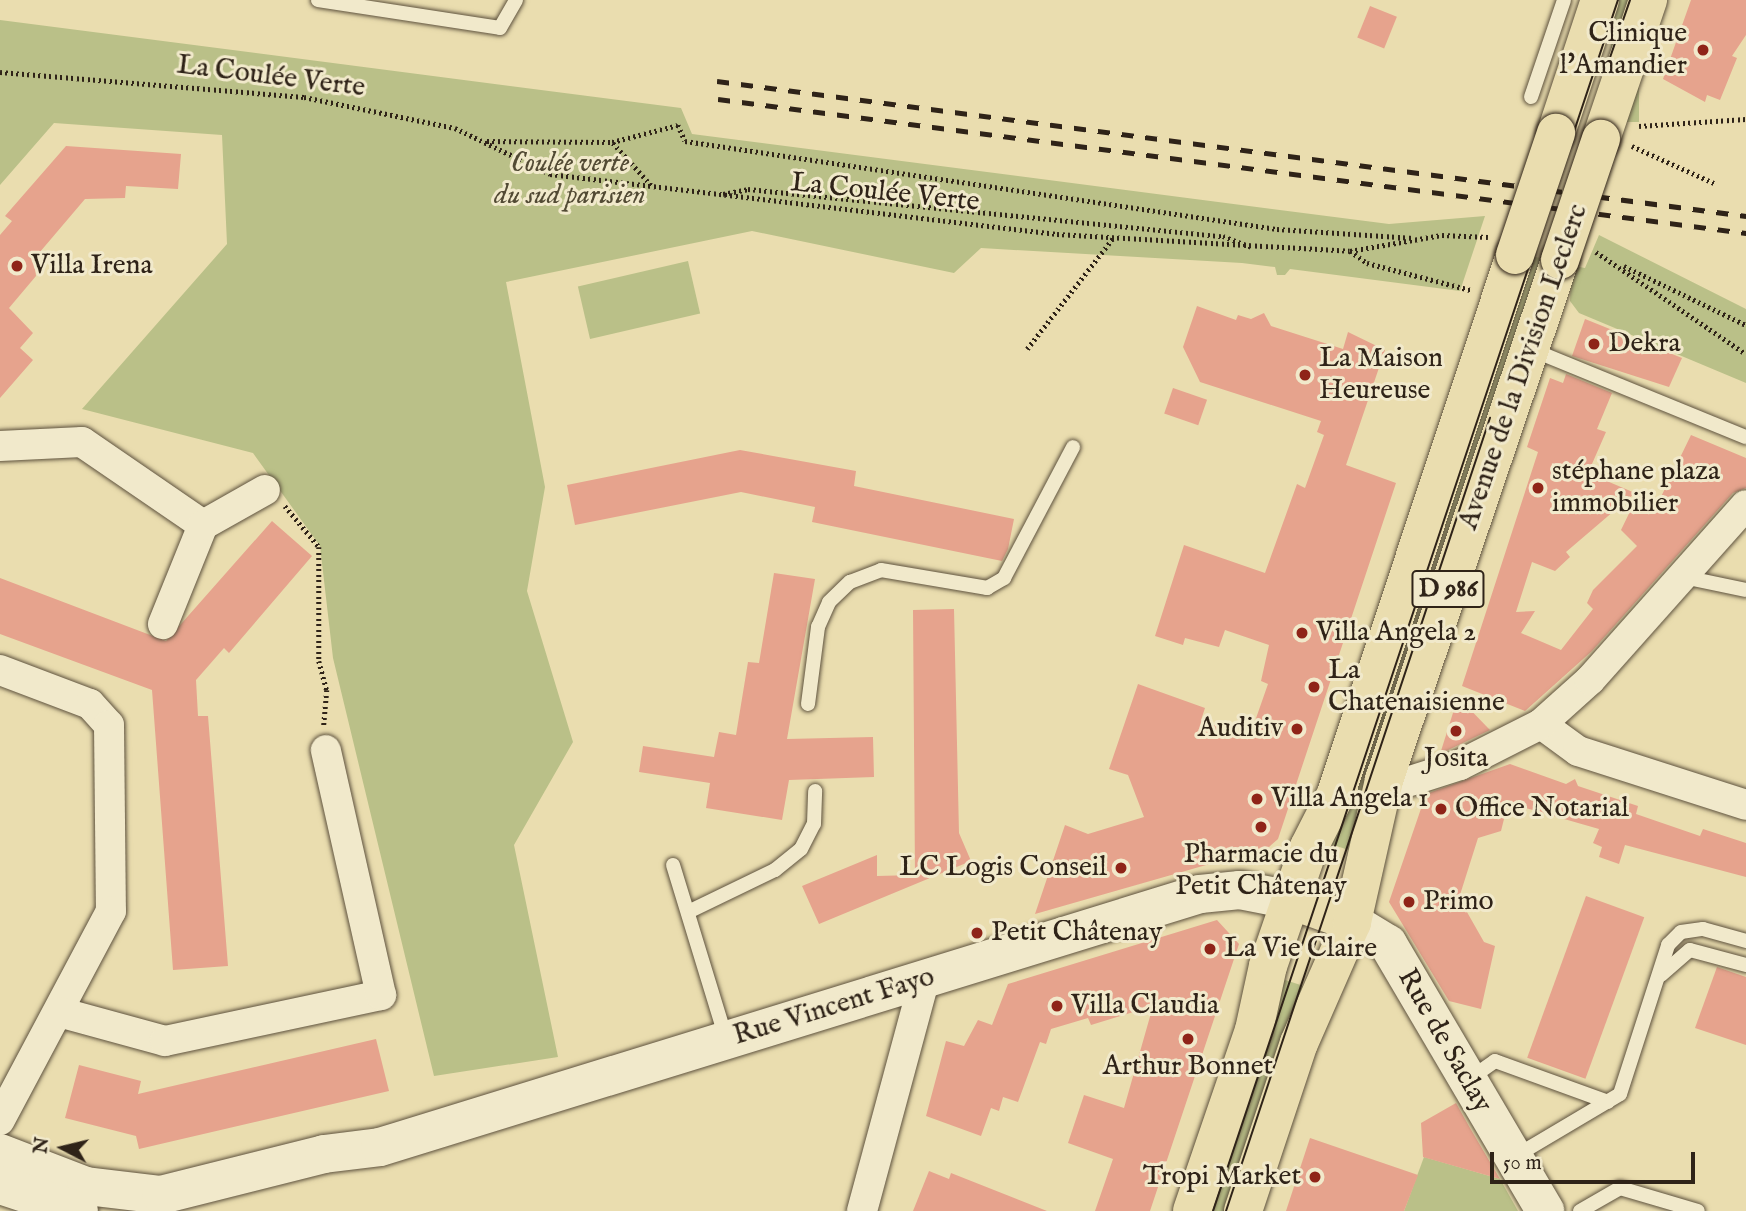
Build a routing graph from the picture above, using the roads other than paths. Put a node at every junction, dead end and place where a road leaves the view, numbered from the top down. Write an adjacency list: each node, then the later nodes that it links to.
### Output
1 (318, 0): 2 (lane)
2 (516, 0)
3 (1564, 0): 6 (lane)
4 (1600, 0): 25 (main road, Avenue de la Division Leclerc, bridge)
5 (1648, 0): 7 (main road, Avenue de la Division Leclerc / D 986, bridge)
6 (1531, 97)
7 (1529, 348): 8 (lane); 21 (main road, Avenue de la Division Leclerc / D 986)
8 (1746, 437)
9 (0, 446): 13 (street)
10 (1073, 447): 18 (lane)
11 (265, 490): 13 (street)
12 (1746, 505): 14 (street)
13 (203, 525): 16 (street)
14 (1682, 577): 15 (lane); 19 (street)
15 (1746, 590)
16 (163, 624)
17 (0, 670): 32 (street)
18 (808, 704)
19 (1541, 724): 21 (street); 23 (street)
20 (326, 750): 32 (street)
21 (1384, 780): 27 (main road, Avenue de la Division Leclerc / D 986)
22 (815, 791): 26 (lane)
23 (1746, 805)
24 (673, 865): 26 (lane)
25 (1290, 900): 27 (main road); 30 (street, Rue Vincent Fayo); 45 (main road, Avenue de la Division Leclerc)
26 (688, 912): 33 (lane)
27 (1352, 922): 34 (street, Rue de Saclay); 46 (main road, Avenue de la Division Leclerc / D 986)
28 (1746, 941): 31 (lane)
29 (1746, 965): 31 (lane)
30 (925, 978): 33 (street, Rue Vincent Fayo); 44 (street)
31 (1656, 982): 35 (lane)
32 (59, 1012): 36 (street)
33 (726, 1040): 37 (street, Rue Vincent Fayo)
34 (1467, 1081): 35 (lane); 39 (street, Rue de Saclay)
35 (1608, 1102): 39 (lane)
36 (0, 1120)
37 (380, 1147): 41 (street, Rue Vincent Fayo); 43 (street, Rue Vincent Fayo)
38 (0, 1153): 41 (street)
39 (1513, 1157): 47 (street, Rue de Saclay)
40 (0, 1185): 42 (street)
41 (163, 1206)
42 (79, 1211)
43 (205, 1211)
44 (862, 1211)
45 (1192, 1211)
46 (1243, 1211)
47 (1545, 1211)
48 (1580, 1211): 49 (lane)
49 (1698, 1211)

